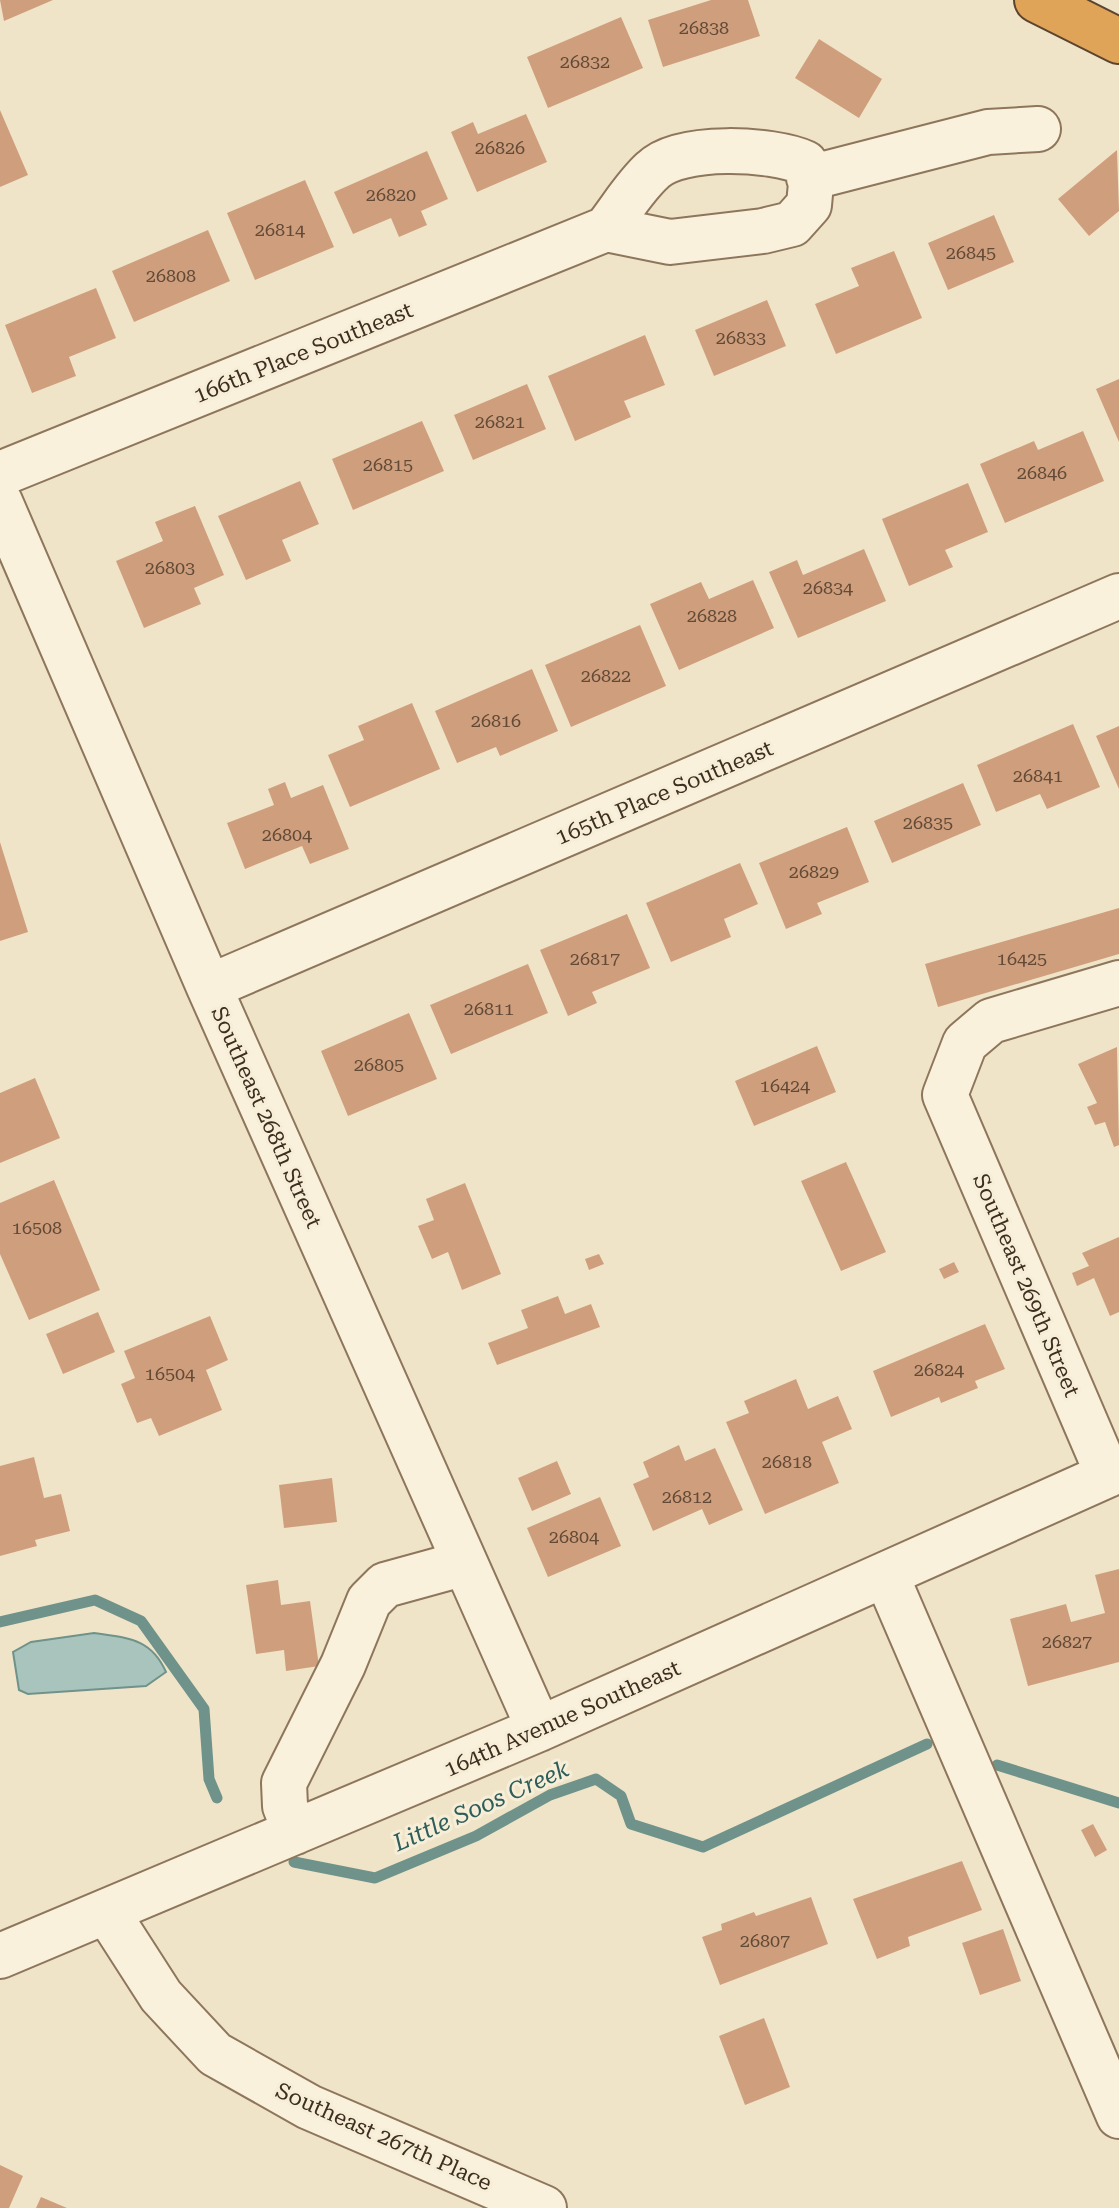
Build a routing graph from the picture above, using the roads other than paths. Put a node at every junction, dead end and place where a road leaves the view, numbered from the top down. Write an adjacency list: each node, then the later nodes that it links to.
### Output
1 (1037, 0): 2 (highway)
2 (1119, 41)
3 (1038, 129): 4 (street)
4 (809, 178): 5 (street); 5 (street, 166th Place Southeast)
5 (606, 229): 6 (street, 166th Place Southeast)
6 (0, 474)
7 (0, 502): 10 (street, Southeast 268th Street)
8 (1119, 596): 10 (street, 165th Place Southeast)
9 (1119, 983): 11 (street, Southeast 269th Street)
10 (209, 987): 12 (street, Southeast 268th Street)
11 (1114, 1473): 13 (street, 164th Avenue Southeast)
12 (465, 1563): 14 (street, Southeast 268th Street); 15 (street)
13 (886, 1575): 14 (street, 164th Avenue Southeast); 18 (street)
14 (539, 1729): 15 (street, 164th Avenue Southeast)
15 (295, 1832): 16 (street, 164th Avenue Southeast)
16 (107, 1912): 17 (street, 164th Avenue Southeast); 19 (street, Southeast 267th Place)
17 (0, 1956)
18 (1119, 2116)
19 (544, 2208)

